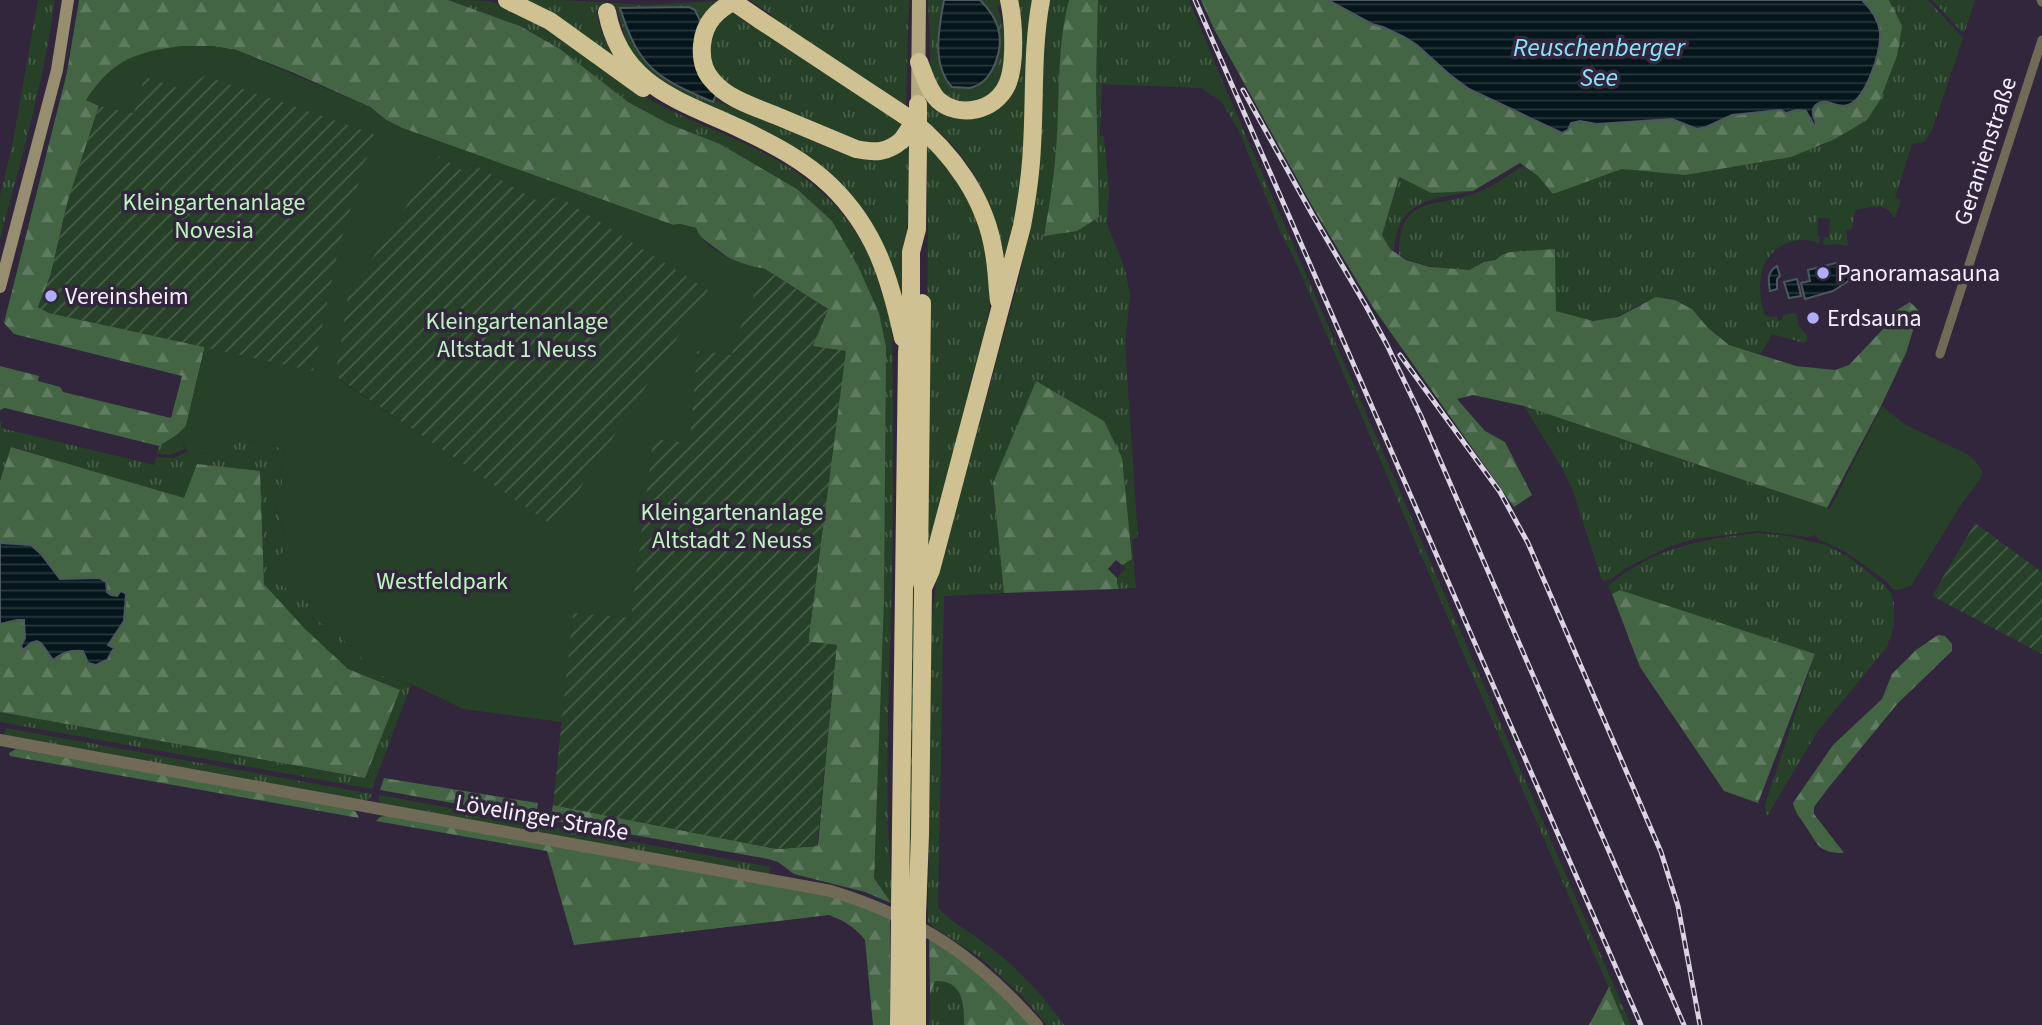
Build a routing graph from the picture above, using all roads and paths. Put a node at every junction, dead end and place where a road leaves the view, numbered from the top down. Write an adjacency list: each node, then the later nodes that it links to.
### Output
1 (68, 0): 14 (main road)
2 (508, 0): 10 (highway)
3 (733, 0): 12 (highway); 15 (highway, bridge)
4 (919, 0): 9 (main road)
5 (1009, 0): 9 (highway)
6 (1041, 0): 15 (highway)
7 (607, 12): 10 (highway)
8 (2042, 40): 17 (street, Geranienstraße)
9 (919, 62): 11 (main road)
10 (678, 102): 16 (highway)
11 (918, 104): 12 (highway, bridge)
12 (910, 143): 13 (highway)
13 (917, 229): 16 (highway); 18 (highway)
14 (0, 287)
15 (999, 308): 18 (highway)
16 (907, 352): 20 (highway)
17 (1940, 354)
18 (923, 588): 21 (highway)
19 (0, 740): 22 (street, Lövelinger Straße)
20 (900, 1025)
21 (916, 1025)
22 (1037, 1025)

